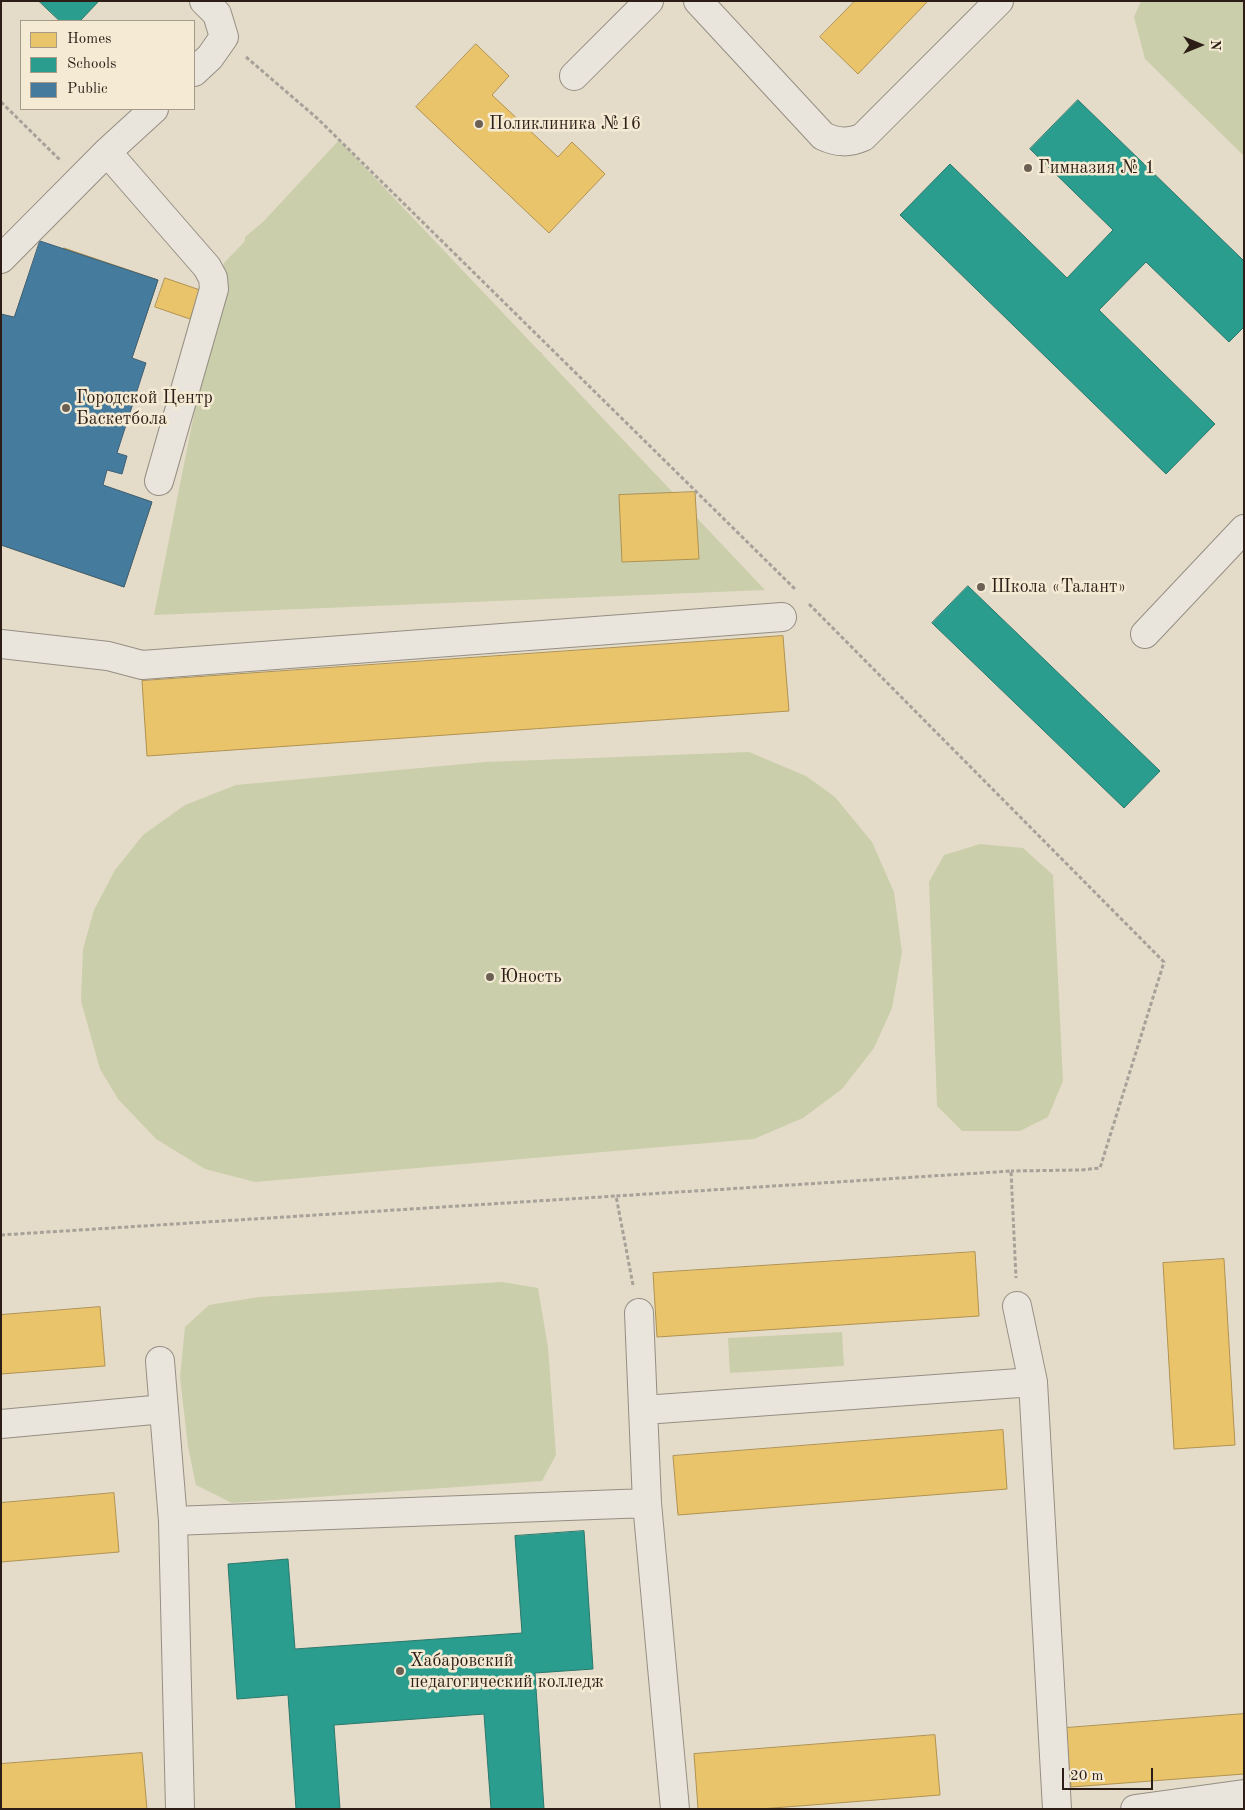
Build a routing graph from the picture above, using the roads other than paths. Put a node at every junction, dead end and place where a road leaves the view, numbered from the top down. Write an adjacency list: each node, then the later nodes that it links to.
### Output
1 (649, 1): 6 (lane)
2 (698, 1): 3 (lane)
3 (999, 1)
4 (217, 6): 5 (lane)
5 (195, 71)
6 (574, 76)
7 (153, 110): 8 (lane)
8 (108, 152): 9 (lane); 10 (lane)
9 (1, 259)
10 (159, 481)
11 (1244, 529): 13 (lane)
12 (782, 617): 14 (lane)
13 (1145, 634)
14 (1, 644)
15 (1017, 1306): 18 (lane)
16 (639, 1313): 20 (lane)
17 (160, 1361): 19 (lane)
18 (1033, 1382): 20 (lane); 27 (lane)
19 (164, 1409): 21 (lane); 23 (lane)
20 (644, 1410): 22 (lane)
21 (1, 1424)
22 (647, 1502): 23 (lane); 26 (lane)
23 (173, 1521): 25 (lane)
24 (1244, 1794): 28 (lane)
25 (180, 1809)
26 (676, 1809)
27 (1057, 1809)
28 (1135, 1809)

